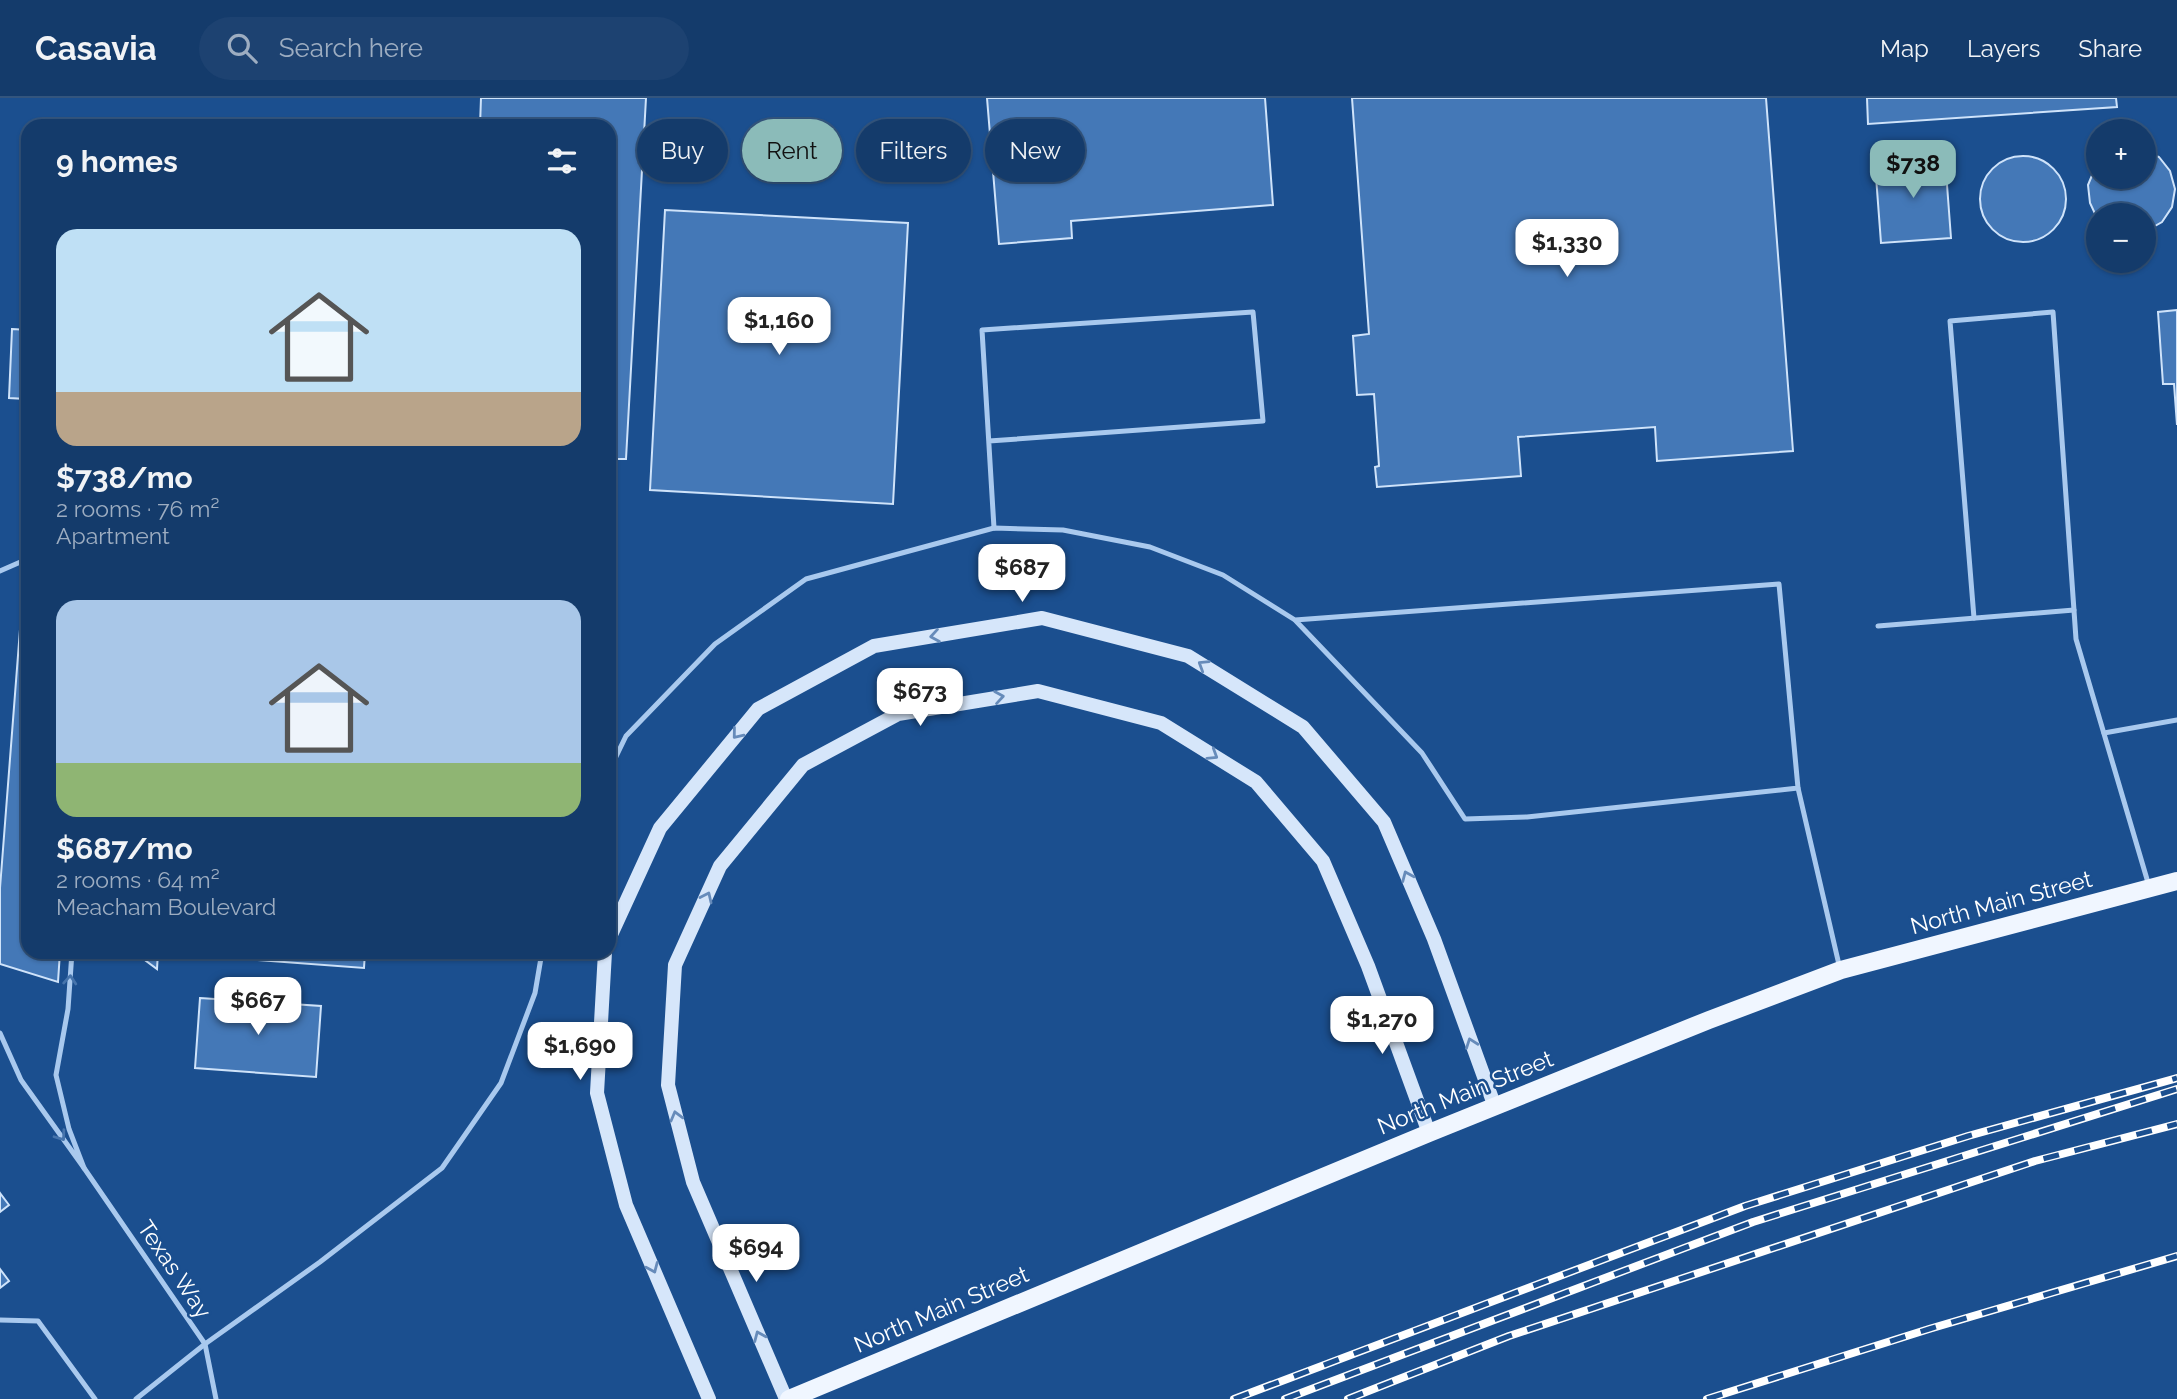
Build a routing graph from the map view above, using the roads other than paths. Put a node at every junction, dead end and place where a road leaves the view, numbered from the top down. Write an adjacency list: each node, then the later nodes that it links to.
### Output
1 (989, 441): 1 (lane); 2 (lane)
2 (994, 528): 7 (lane); 11 (lane)
3 (21, 562): 4 (lane)
4 (0, 571)
5 (2074, 610): 6 (lane); 6 (lane); 10 (lane)
6 (1974, 618): 8 (lane)
7 (1295, 620): 12 (lane); 12 (lane)
8 (1878, 625)
9 (2177, 720): 10 (lane)
10 (2104, 733): 14 (lane)
11 (616, 757)
12 (1798, 788): 19 (lane)
13 (2177, 881): 14 (main road, North Main Street)
14 (2150, 888): 19 (main road, North Main Street)
15 (616, 924): 21 (main road, one-way to 15)
16 (72, 959): 23 (lane, Texas Way, one-way to 16)
17 (541, 959): 25 (lane)
18 (605, 959): 29 (main road, one-way to 29)
19 (1841, 970): 21 (main road, North Main Street)
20 (0, 1034): 23 (lane, Texas Way, one-way to 23)
21 (1495, 1107): 22 (main road, North Main Street)
22 (1429, 1133): 30 (main road, North Main Street); 30 (main road, one-way to 22)
23 (84, 1167): 25 (lane, Texas Way)
24 (0, 1320): 26 (lane)
25 (205, 1344): 27 (lane); 28 (lane, Texas Way)
26 (95, 1399)
27 (136, 1399)
28 (216, 1399)
29 (709, 1399)
30 (788, 1399)

